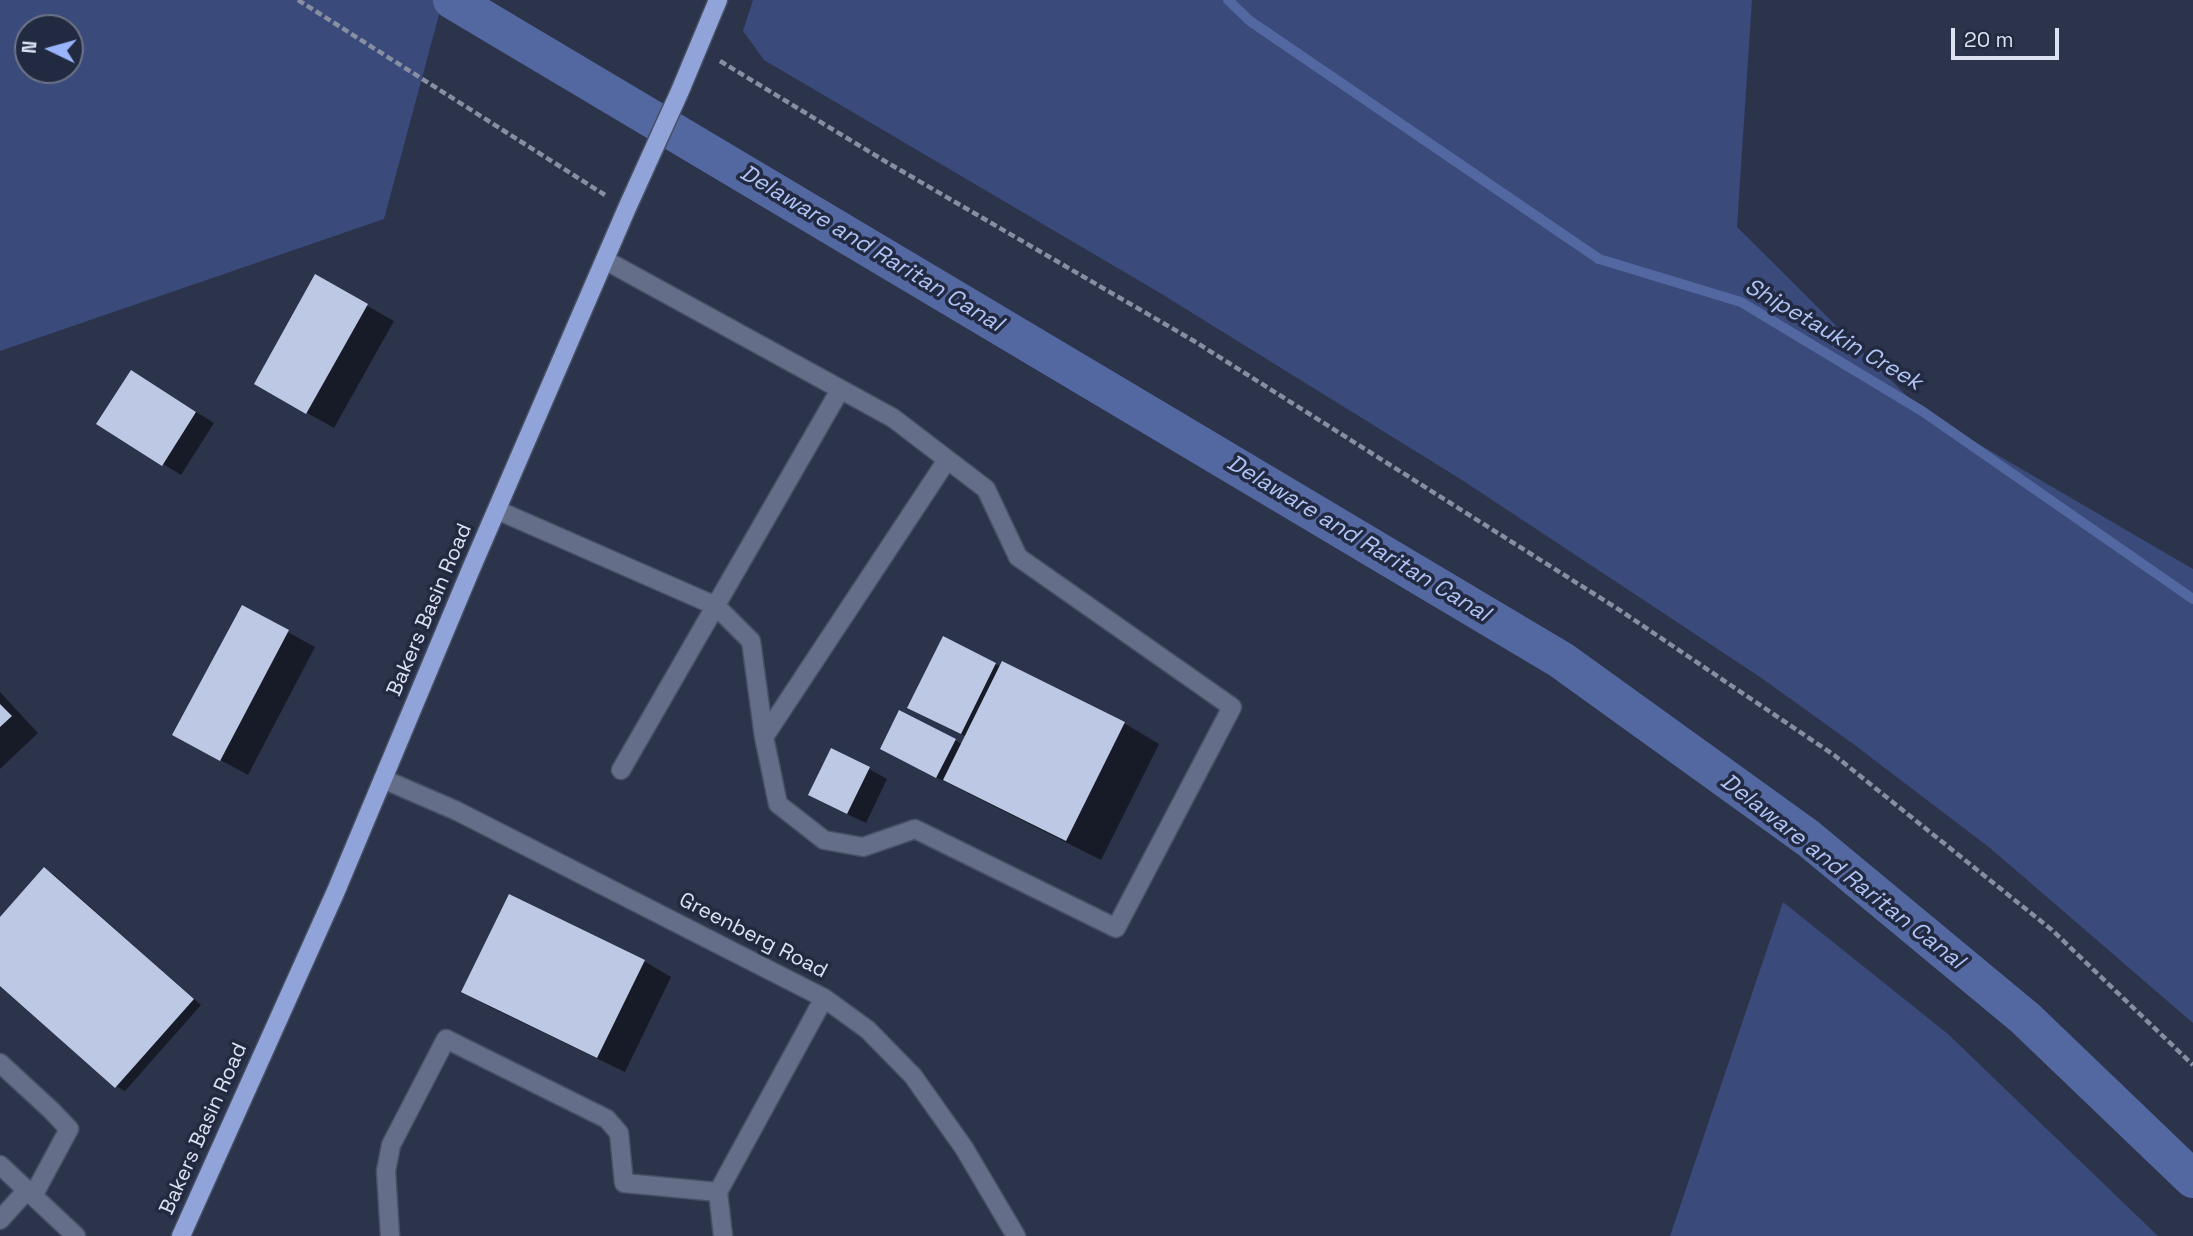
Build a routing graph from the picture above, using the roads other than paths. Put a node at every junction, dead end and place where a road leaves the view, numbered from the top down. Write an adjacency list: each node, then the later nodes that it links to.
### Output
1 (718, 0): 2 (main road, Bakers Basin Road)
2 (605, 260): 3 (lane); 5 (main road, Bakers Basin Road)
3 (840, 390): 4 (lane); 6 (lane)
4 (947, 460): 7 (lane); 7 (lane)
5 (497, 510): 6 (lane); 9 (main road, Bakers Basin Road)
6 (716, 606): 7 (lane); 8 (lane)
7 (764, 737)
8 (621, 770)
9 (383, 779): 10 (lane, Greenberg Road); 17 (main road, Bakers Basin Road)
10 (824, 998): 13 (lane); 20 (lane, Greenberg Road)
11 (0, 1063): 14 (lane)
12 (0, 1165): 14 (lane)
13 (718, 1192): 18 (lane); 19 (lane)
14 (30, 1193): 15 (lane); 16 (lane)
15 (0, 1220)
16 (76, 1236)
17 (181, 1236)
18 (390, 1236)
19 (723, 1236)
20 (1016, 1236)

